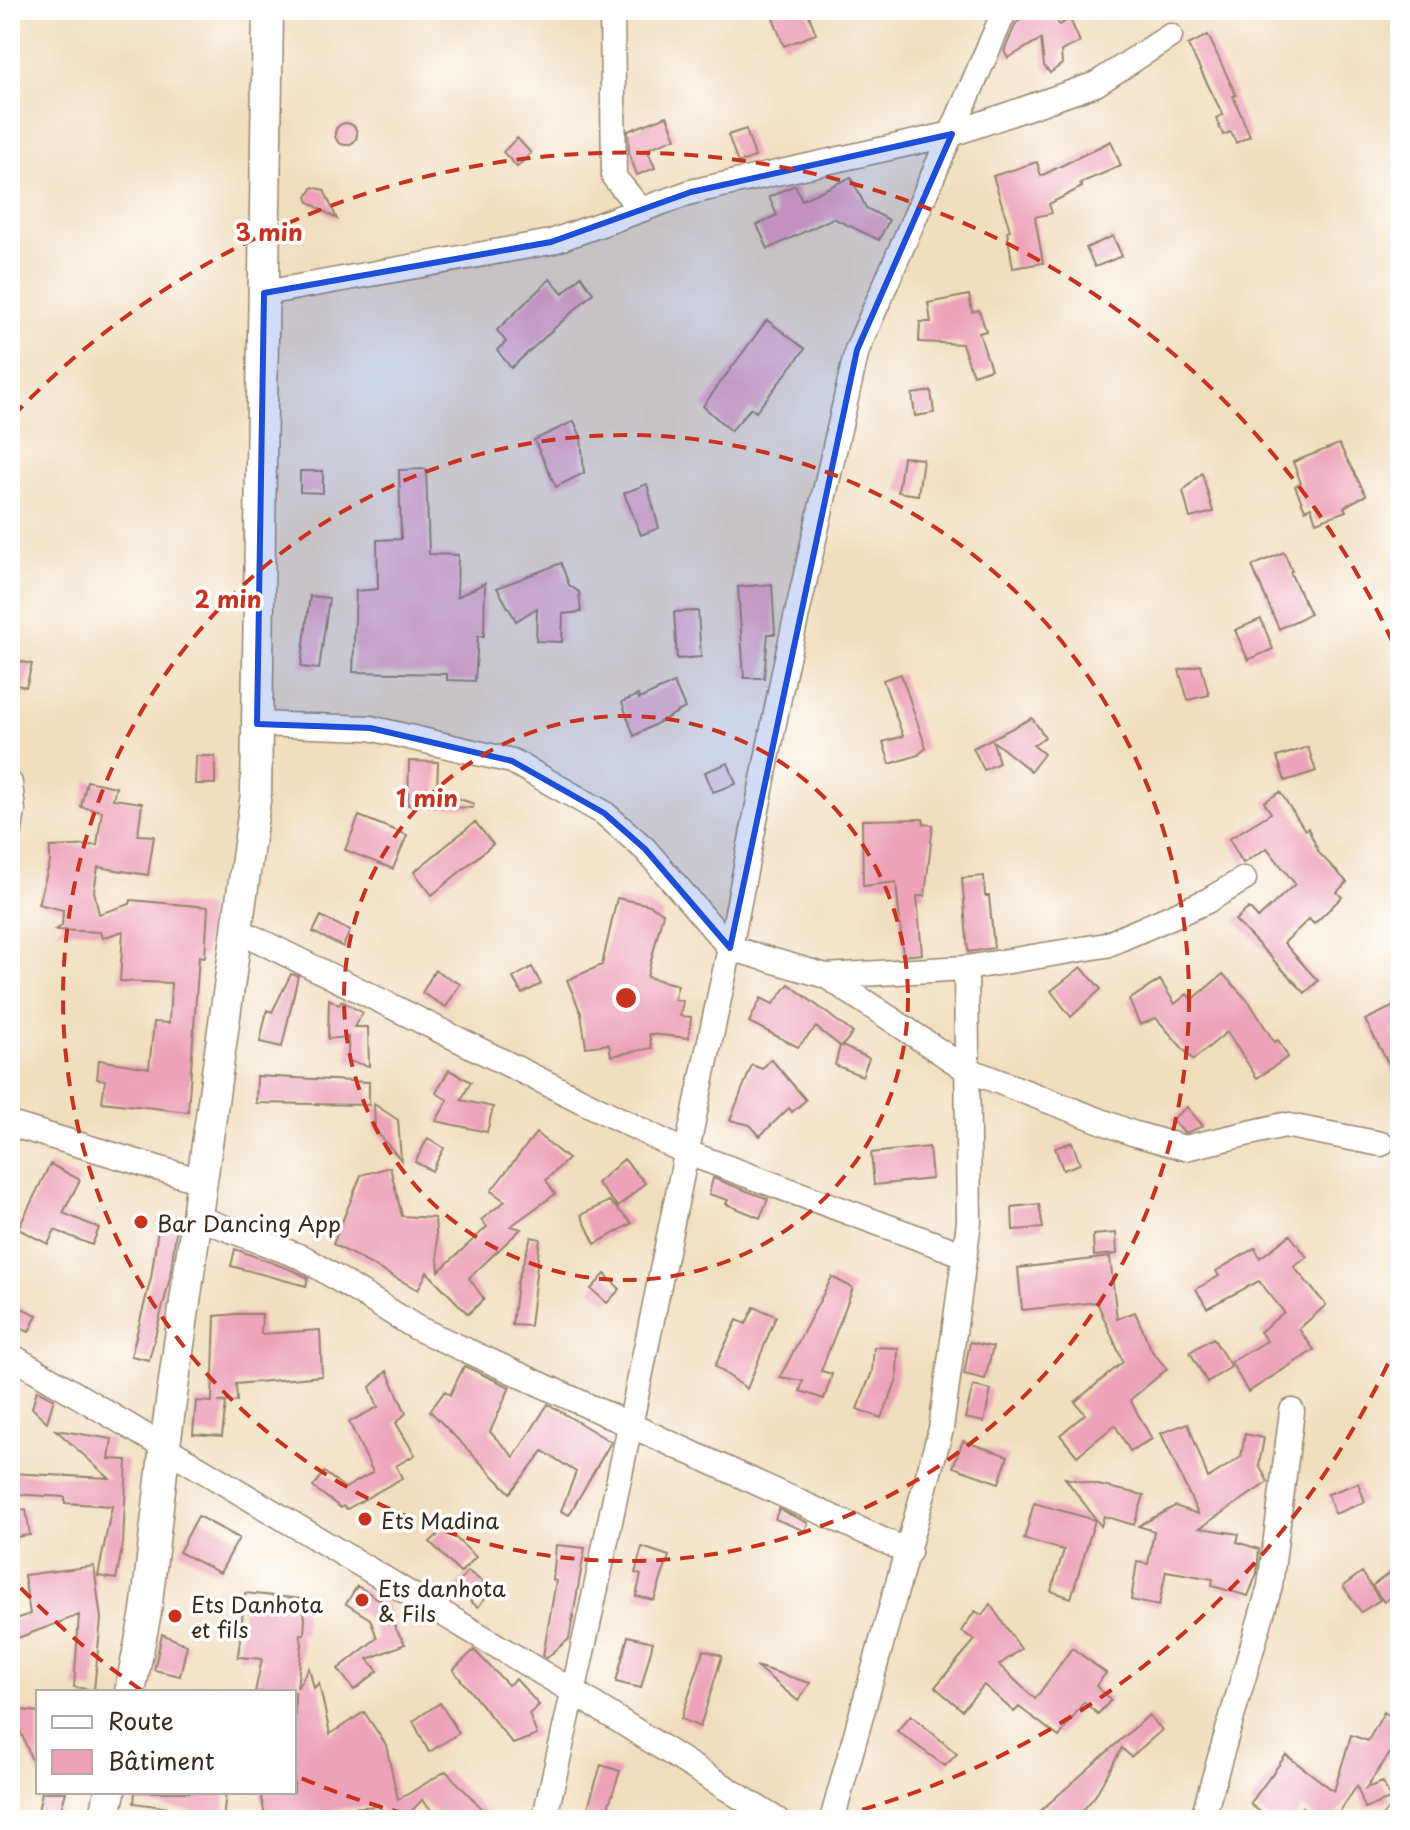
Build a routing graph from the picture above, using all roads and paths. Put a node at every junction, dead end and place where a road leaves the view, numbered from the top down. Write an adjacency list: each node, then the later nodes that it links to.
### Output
1 (612, 10): 6 (street)
2 (1005, 10): 5 (street)
3 (263, 14): 7 (street)
4 (1170, 36): 5 (street)
5 (952, 134): 6 (street); 13 (street)
6 (641, 210): 7 (street)
7 (264, 293): 8 (street)
8 (257, 724): 12 (street); 13 (street)
9 (10, 783): 10 (street)
10 (10, 830)
11 (1244, 879): 14 (street)
12 (238, 930): 19 (street); 20 (street)
13 (730, 948): 15 (street); 19 (street)
14 (966, 968): 15 (street); 16 (street)
15 (826, 976): 16 (street)
16 (966, 1069): 18 (street); 22 (street)
17 (10, 1124): 20 (street)
18 (1381, 1144)
19 (685, 1152): 22 (street); 25 (street)
20 (204, 1182): 21 (street)
21 (199, 1218): 25 (street); 26 (street)
22 (965, 1255): 27 (street)
23 (10, 1355): 26 (street)
24 (1292, 1411): 36 (street)
25 (632, 1429): 27 (street); 29 (street)
26 (165, 1445): 28 (street); 29 (street)
27 (909, 1552): 35 (street)
28 (130, 1690)
29 (574, 1692): 33 (street); 34 (street)
30 (110, 1794): 32 (street)
31 (1400, 1816): 37 (street)
32 (104, 1820)
33 (544, 1820)
34 (777, 1820)
35 (832, 1820)
36 (1202, 1820)
37 (1395, 1820)

